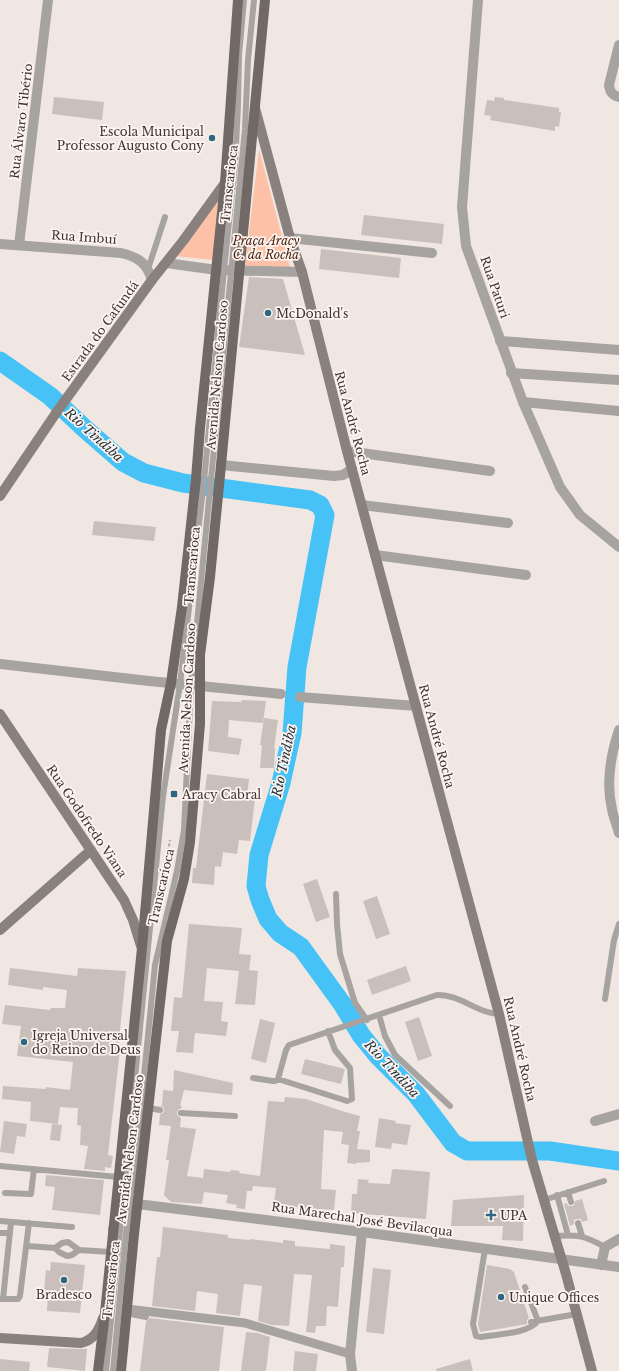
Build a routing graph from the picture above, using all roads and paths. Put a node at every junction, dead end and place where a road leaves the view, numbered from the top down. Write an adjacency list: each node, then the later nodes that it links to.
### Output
1 (48, 0): 14 (street, Rua Álvaro Tibério)
2 (238, 0): 10 (main road, Avenida Nelson Cardoso)
3 (244, 0): 18 (lane, Transcarioca)
4 (254, 0): 18 (lane, Transcarioca)
5 (265, 0): 9 (main road, Avenida Nelson Cardoso)
6 (478, 0): 21 (street, Rua Paturi)
7 (619, 45): 8 (street)
8 (619, 97)
9 (255, 108): 12 (main road, Rua André Rocha); 18 (main road, Avenida Nelson Cardoso)
10 (225, 183): 16 (main road, Estrada do Cafundá); 18 (main road, Avenida Nelson Cardoso)
11 (164, 217): 17 (lane)
12 (290, 238): 15 (street); 19 (main road, Rua André Rocha)
13 (0, 244): 14 (street, Rua Imbuí)
14 (19, 245): 17 (street, Rua Imbuí)
15 (432, 253)
16 (166, 263): 18 (street); 20 (main road, Estrada do Cafundá)
17 (148, 269): 20 (street, Rua Imbuí)
18 (228, 270): 19 (street); 28 (main road, Avenida Nelson Cardoso); 31 (lane, Transcarioca); 31 (main road, Avenida Nelson Cardoso)
19 (302, 272): 27 (main road, Rua André Rocha)
20 (152, 280): 32 (main road, Estrada do Cafundá)
21 (500, 341): 22 (street); 23 (street, Rua Paturi)
22 (619, 350)
23 (511, 374): 24 (street); 25 (street, Rua Paturi)
24 (619, 380)
25 (523, 402): 26 (street); 35 (street, Rua Paturi)
26 (619, 411)
27 (346, 451): 29 (main road, Rua André Rocha); 30 (street)
28 (222, 464): 29 (street); 31 (main road, Avenida Nelson Cardoso)
29 (352, 469): 33 (main road, Rua André Rocha)
30 (490, 471)
31 (210, 485): 39 (main road, Avenida Nelson Cardoso); 40 (main road, Avenida Nelson Cardoso)
32 (0, 496)
33 (362, 505): 34 (street); 36 (main road, Rua André Rocha)
34 (508, 523)
35 (619, 547)
36 (375, 555): 37 (street); 43 (main road, Rua André Rocha)
37 (526, 575)
38 (0, 664): 39 (street)
39 (175, 683): 40 (street); 53 (main road, Avenida Nelson Cardoso); 78 (lane, Transcarioca)
40 (195, 685): 41 (street); 62 (main road, Avenida Nelson Cardoso); 77 (lane, Transcarioca)
41 (281, 694)
42 (300, 697): 43 (street)
43 (416, 706): 55 (main road, Rua André Rocha)
44 (0, 714): 48 (main road, Rua Godofredo Viana)
45 (619, 730): 46 (street)
46 (619, 833)
47 (170, 840): 49 (path)
48 (91, 850): 52 (main road); 53 (main road, Rua Godofredo Viana)
49 (164, 878)
50 (336, 894): 57 (lane)
51 (619, 924): 54 (lane)
52 (0, 930)
53 (142, 948): 70 (main road, Avenida Nelson Cardoso)
54 (605, 999)
55 (499, 1014): 56 (lane); 75 (main road, Rua André Rocha)
56 (379, 1015): 57 (lane); 61 (lane)
57 (364, 1020): 58 (lane)
58 (328, 1031): 60 (lane); 60 (lane)
59 (253, 1078): 60 (lane)
60 (278, 1079)
61 (450, 1106)
62 (148, 1108): 63 (lane); 77 (main road, Avenida Nelson Cardoso)
63 (160, 1110)
64 (181, 1113): 66 (lane)
65 (619, 1114): 67 (street)
66 (235, 1116)
67 (595, 1120)
68 (0, 1166): 69 (lane)
69 (34, 1169): 70 (lane); 73 (lane)
70 (118, 1177): 84 (main road, Avenida Nelson Cardoso)
71 (604, 1181): 72 (lane)
72 (568, 1192): 74 (lane); 76 (lane)
73 (5, 1193)
74 (557, 1195): 75 (lane); 88 (lane)
75 (544, 1200): 89 (main road, Rua André Rocha)
76 (571, 1202)
77 (134, 1205): 78 (street); 85 (street, Rua Marechal José Bevilacqua); 103 (main road, Avenida Nelson Cardoso); 113 (lane, Transcarioca)
78 (122, 1215): 84 (street); 112 (lane, Transcarioca)
79 (0, 1221): 80 (lane)
80 (11, 1222): 81 (lane); 87 (lane)
81 (29, 1223): 83 (lane); 92 (lane)
82 (578, 1223): 90 (lane)
83 (72, 1227)
84 (113, 1230): 97 (main road, Avenida Nelson Cardoso)
85 (362, 1232): 95 (street, Rua Marechal José Bevilacqua); 110 (street)
86 (0, 1233): 87 (lane)
87 (10, 1233): 102 (lane)
88 (568, 1235): 89 (lane); 90 (lane)
89 (555, 1236): 98 (main road, Rua André Rocha)
90 (582, 1236): 93 (lane)
91 (619, 1239): 93 (street)
92 (27, 1246): 94 (lane); 102 (lane)
93 (605, 1247): 99 (street)
94 (55, 1248): 96 (lane); 96 (lane)
95 (485, 1249): 98 (street, Rua Marechal José Bevilacqua); 107 (lane)
96 (79, 1250): 97 (lane)
97 (111, 1252): 104 (main road, Avenida Nelson Cardoso)
98 (561, 1259): 99 (street, Rua Marechal José Bevilacqua); 105 (main road, Rua André Rocha)
99 (601, 1265): 100 (street, Rua Marechal José Bevilacqua)
100 (619, 1267)
101 (525, 1287): 107 (lane)
102 (2, 1299)
103 (126, 1311): 106 (lane); 110 (street); 114 (main road, Avenida Nelson Cardoso)
104 (105, 1313): 109 (main road); 111 (main road, Avenida Nelson Cardoso)
105 (576, 1314): 107 (lane); 116 (main road, Rua André Rocha)
106 (146, 1317)
107 (538, 1321): 108 (lane)
108 (530, 1322)
109 (0, 1338)
110 (350, 1354): 115 (street)
111 (98, 1371)
112 (106, 1371)
113 (113, 1371)
114 (121, 1371)
115 (352, 1371)
116 (592, 1371)

